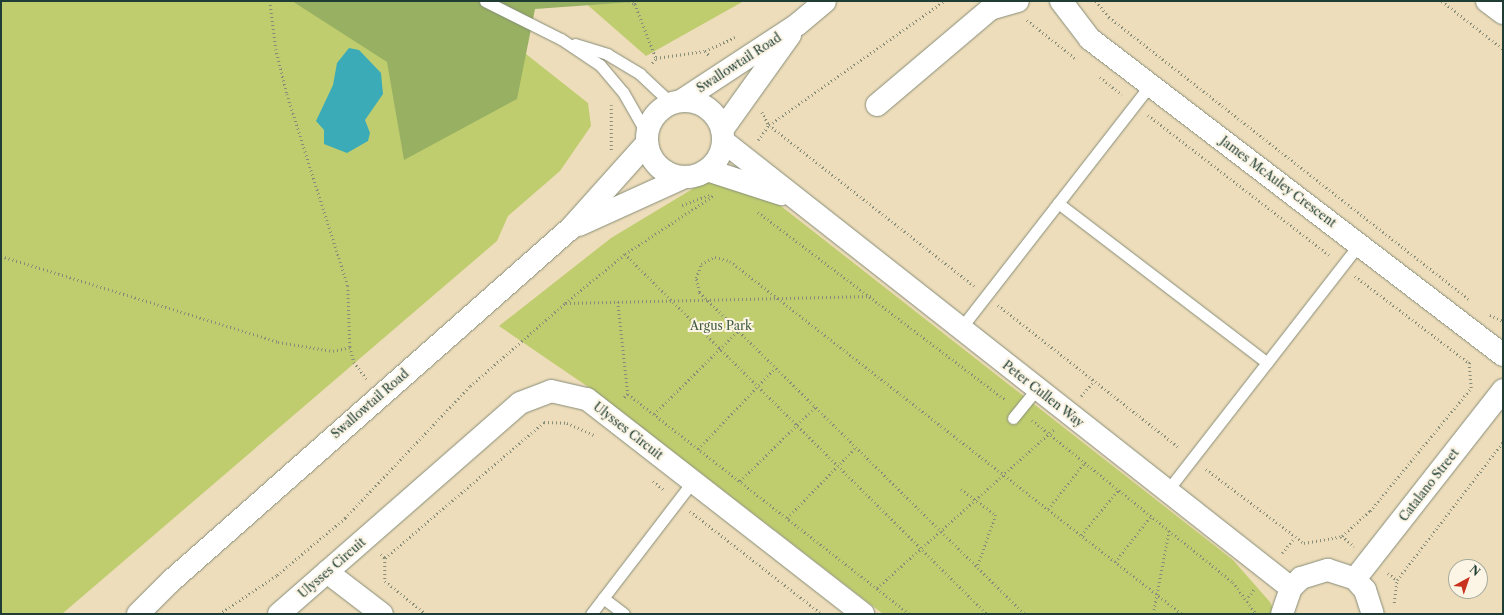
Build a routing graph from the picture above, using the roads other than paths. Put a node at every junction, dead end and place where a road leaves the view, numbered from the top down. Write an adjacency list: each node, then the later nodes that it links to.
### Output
1 (485, 1): 8 (lane)
2 (825, 1): 7 (street, Swallowtail Road)
3 (1061, 1): 9 (street, James McAuley Crescent)
4 (1487, 1): 6 (street)
5 (1013, 3): 11 (street)
6 (1503, 13)
7 (798, 24): 10 (street, Swallowtail Road); 12 (street, Swallowtail Road)
8 (561, 39): 10 (lane); 13 (lane)
9 (1150, 85): 17 (lane); 19 (street, James McAuley Crescent)
10 (676, 102): 12 (street, Swallowtail Road); 13 (street, Swallowtail Road)
11 (877, 105)
12 (722, 135): 14 (street, Swallowtail Road); 16 (street, Peter Cullen Way)
13 (647, 138): 15 (street); 18 (street, Swallowtail Road)
14 (707, 170): 15 (street, Swallowtail Road); 16 (street, Peter Cullen Way)
15 (685, 177): 18 (street, Swallowtail Road)
16 (796, 199): 20 (street, Peter Cullen Way)
17 (1058, 203): 20 (lane); 22 (lane)
18 (571, 228): 30 (street, Swallowtail Road)
19 (1359, 244): 21 (street, James McAuley Crescent); 22 (lane)
20 (961, 328): 23 (street, Peter Cullen Way)
21 (1503, 354)
22 (1267, 363): 27 (lane)
23 (1037, 388): 25 (lane); 27 (street, Peter Cullen Way)
24 (1503, 390): 29 (street, Catalano Street)
25 (1016, 414)
26 (693, 481): 28 (street, Ulysses Circuit); 32 (lane); 39 (street, Ulysses Circuit)
27 (1167, 491): 31 (street, Peter Cullen Way)
28 (327, 572): 35 (street, Ulysses Circuit); 36 (street)
29 (1355, 579): 31 (street); 41 (street)
30 (171, 581): 33 (street, Swallowtail Road); 34 (street, Swallowtail Road)
31 (1291, 588): 40 (street)
32 (603, 598): 37 (lane); 38 (lane)
33 (126, 614)
34 (138, 614)
35 (279, 614)
36 (382, 614)
37 (591, 614)
38 (624, 614)
39 (863, 614)
40 (1282, 614)
41 (1373, 614)

